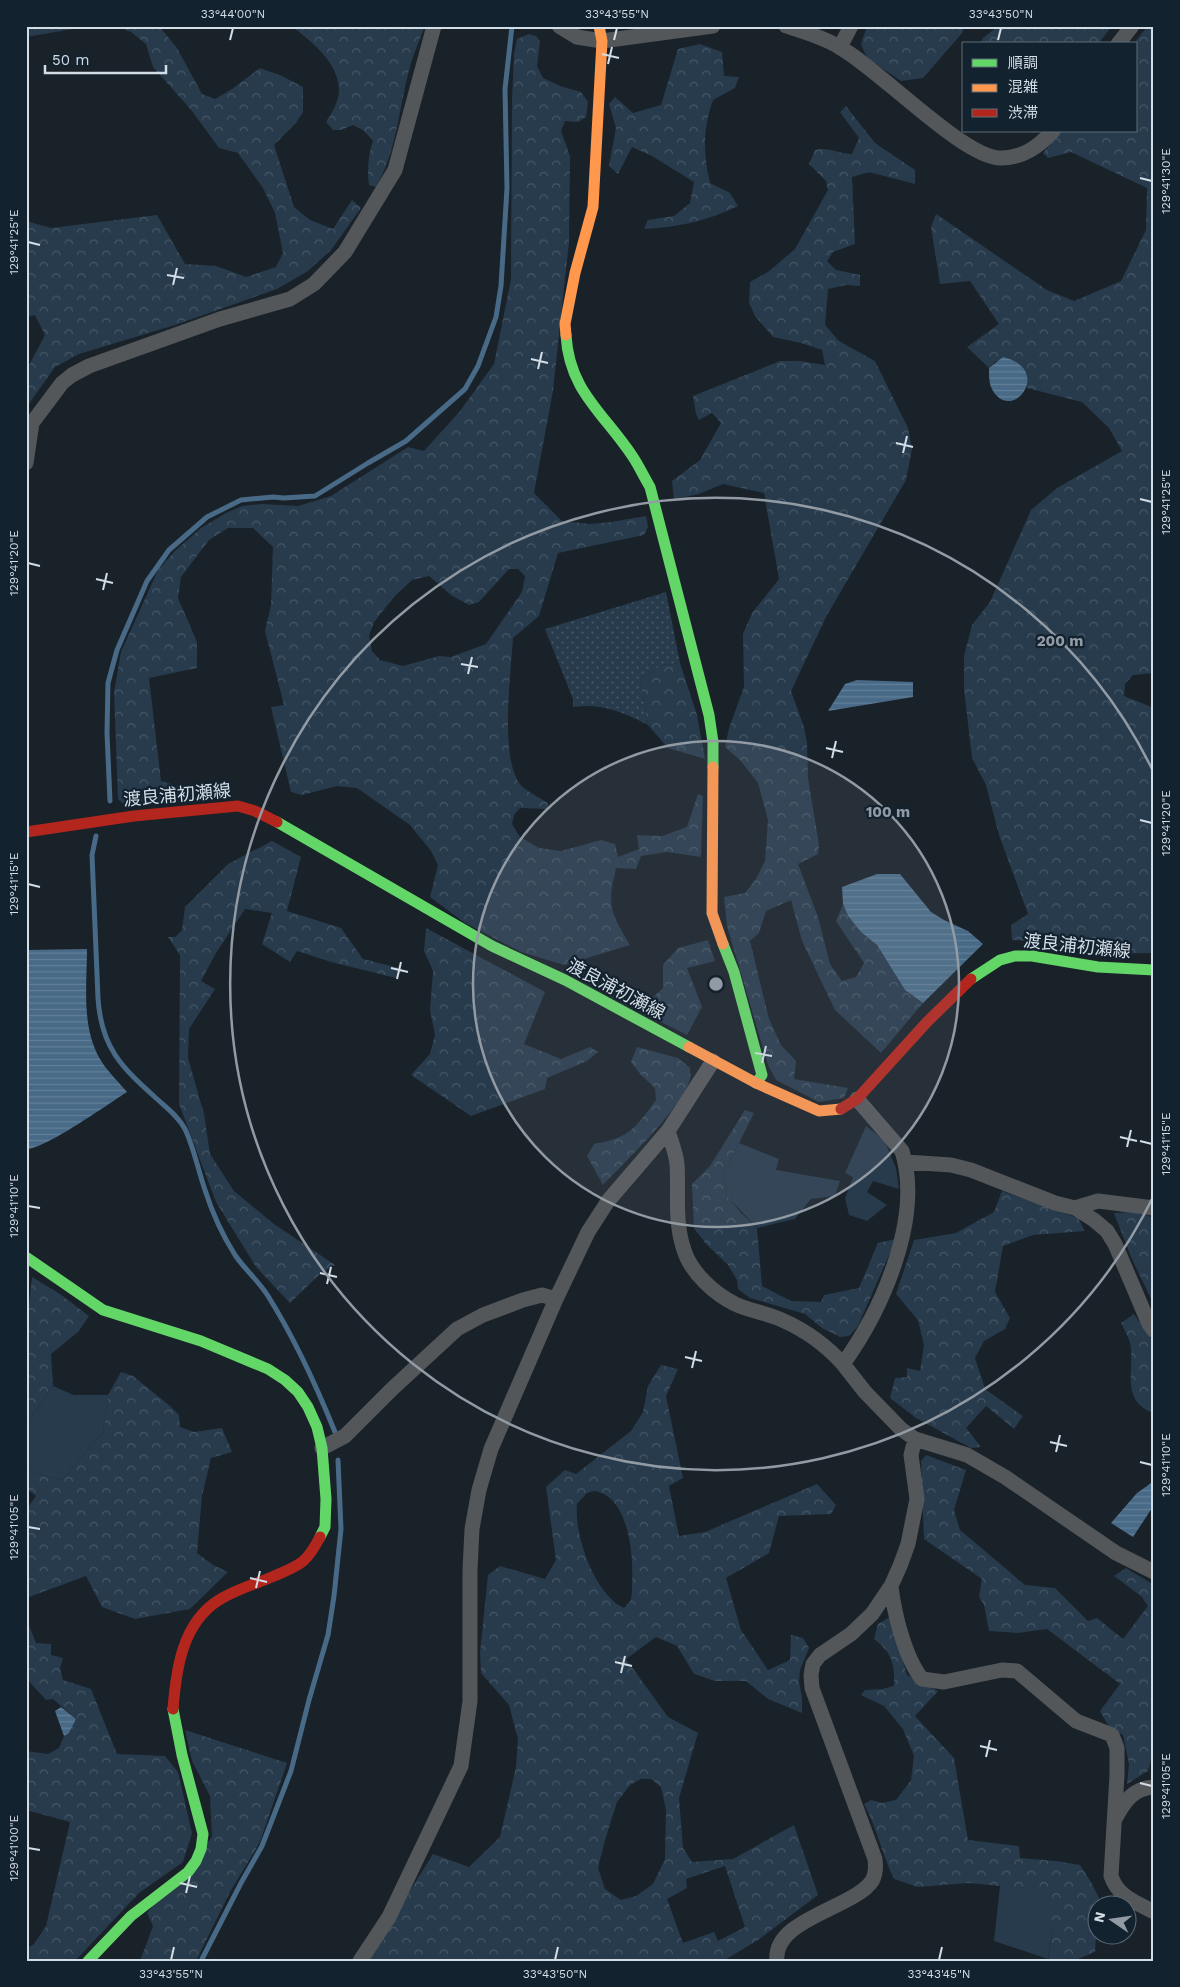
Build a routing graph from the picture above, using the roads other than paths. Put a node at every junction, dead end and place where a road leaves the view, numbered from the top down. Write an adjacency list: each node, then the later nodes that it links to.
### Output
1 (434, 26): 11 (street)
2 (559, 26): 7 (street)
3 (713, 26): 7 (street)
4 (786, 26): 9 (street)
5 (851, 26): 9 (street)
6 (1132, 26): 8 (street)
7 (600, 34): 15 (street)
8 (1120, 42)
9 (840, 47): 10 (street)
10 (1052, 132)
11 (26, 463)
12 (26, 832): 14 (street, 渡良浦初瀬線)
13 (1154, 970): 16 (street, 渡良浦初瀬線)
14 (713, 1061): 15 (street, 渡良浦初瀬線); 17 (street)
15 (756, 1083): 16 (street, 渡良浦初瀬線)
16 (857, 1099): 18 (street)
17 (668, 1131): 22 (street); 24 (street)
18 (906, 1162): 19 (street); 24 (street)
19 (1075, 1208): 20 (street); 23 (street)
20 (1154, 1208)
21 (26, 1257): 26 (street)
22 (556, 1299): 26 (street); 33 (street)
23 (1154, 1331)
24 (843, 1364): 25 (street)
25 (915, 1439): 27 (street); 28 (street)
26 (322, 1448): 32 (street)
27 (1154, 1572)
28 (891, 1586): 30 (street); 34 (street)
29 (1154, 1787): 30 (street)
30 (1113, 1823): 31 (street)
31 (1154, 1912)
32 (88, 1961)
33 (360, 1961)
34 (777, 1961)

